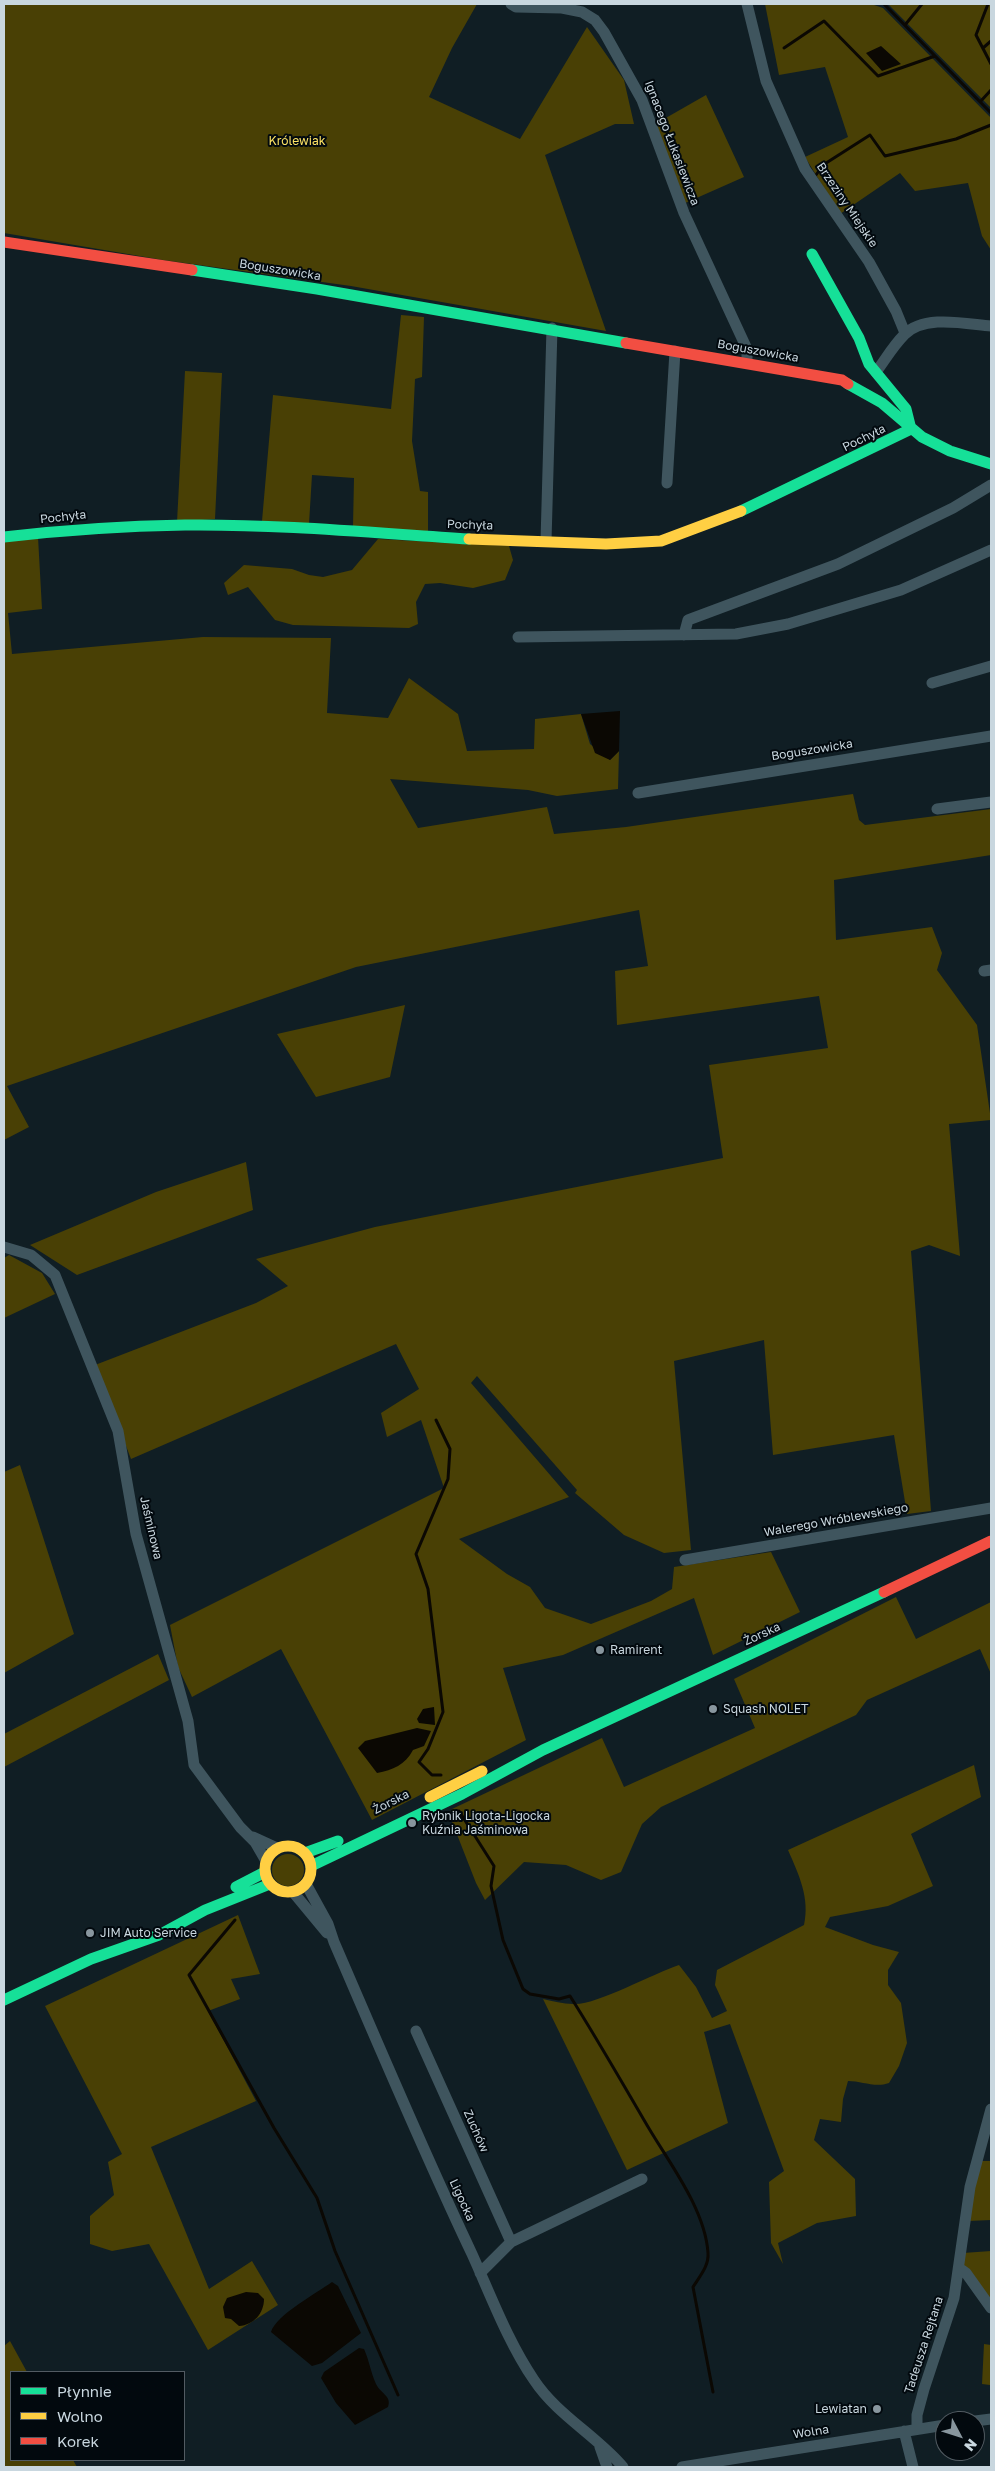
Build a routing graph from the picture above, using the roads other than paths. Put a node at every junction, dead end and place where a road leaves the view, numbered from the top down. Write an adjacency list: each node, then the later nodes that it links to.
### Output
1 (511, 4): 9 (street, Ignacego Łukasiewicza)
2 (747, 4): 7 (street, Brzeziny Miejskie)
3 (4, 242): 6 (street, Boguszowicka)
4 (812, 254): 10 (street)
5 (991, 326): 7 (street)
6 (552, 328): 8 (street, Boguszowicka); 16 (street)
7 (905, 333): 10 (street)
8 (675, 351): 9 (street, Boguszowicka); 13 (street)
9 (747, 362): 11 (street, Boguszowicka)
10 (876, 372): 11 (street)
11 (911, 429): 12 (street, Boguszowicka); 16 (street, Pochyła)
12 (991, 464)
13 (667, 483)
14 (991, 485): 18 (street)
15 (4, 537): 16 (street, Pochyła)
16 (546, 540)
17 (991, 550): 18 (street)
18 (684, 635): 19 (street)
19 (518, 637)
20 (991, 666): 21 (street)
21 (932, 683)
22 (991, 736): 23 (street, Boguszowicka)
23 (638, 793)
24 (991, 802): 25 (street)
25 (937, 809)
26 (4, 1247): 31 (street, Jaśminowa)
27 (991, 1508): 29 (street, Walerego Wróblewskiego)
28 (991, 1541): 30 (street, Żorska)
29 (685, 1560)
30 (543, 1750): 33 (street, Żorska); 34 (street, Żorska)
31 (249, 1835): 32 (street, Jaśminowa); 35 (street, Jaśminowa)
32 (277, 1848): 33 (street); 35 (street)
33 (305, 1854): 34 (street)
34 (311, 1866): 37 (street)
35 (265, 1867): 36 (street); 40 (street)
36 (270, 1884): 38 (street); 40 (street)
37 (306, 1884): 38 (street); 39 (street, Ligocka)
38 (293, 1892): 39 (street, Ligocka)
39 (334, 1942): 47 (street, Ligocka)
40 (91, 1959): 41 (street)
41 (4, 2000)
42 (416, 2031): 45 (street, Zuchów)
43 (991, 2109): 46 (street, Tadeusza Rejtana)
44 (642, 2179): 45 (street)
45 (511, 2242): 47 (street)
46 (959, 2268): 48 (street); 50 (street, Tadeusza Rejtana)
47 (480, 2273): 52 (street, Ligocka)
48 (991, 2308)
49 (935, 2426): 50 (street, Wolna)
50 (917, 2429): 51 (street, Wolna)
51 (904, 2431): 55 (street, Wolna); 56 (street)
52 (600, 2447): 53 (street, Ligocka); 54 (street, Ligocka)
53 (607, 2467)
54 (623, 2467)
55 (682, 2467)
56 (913, 2467)

